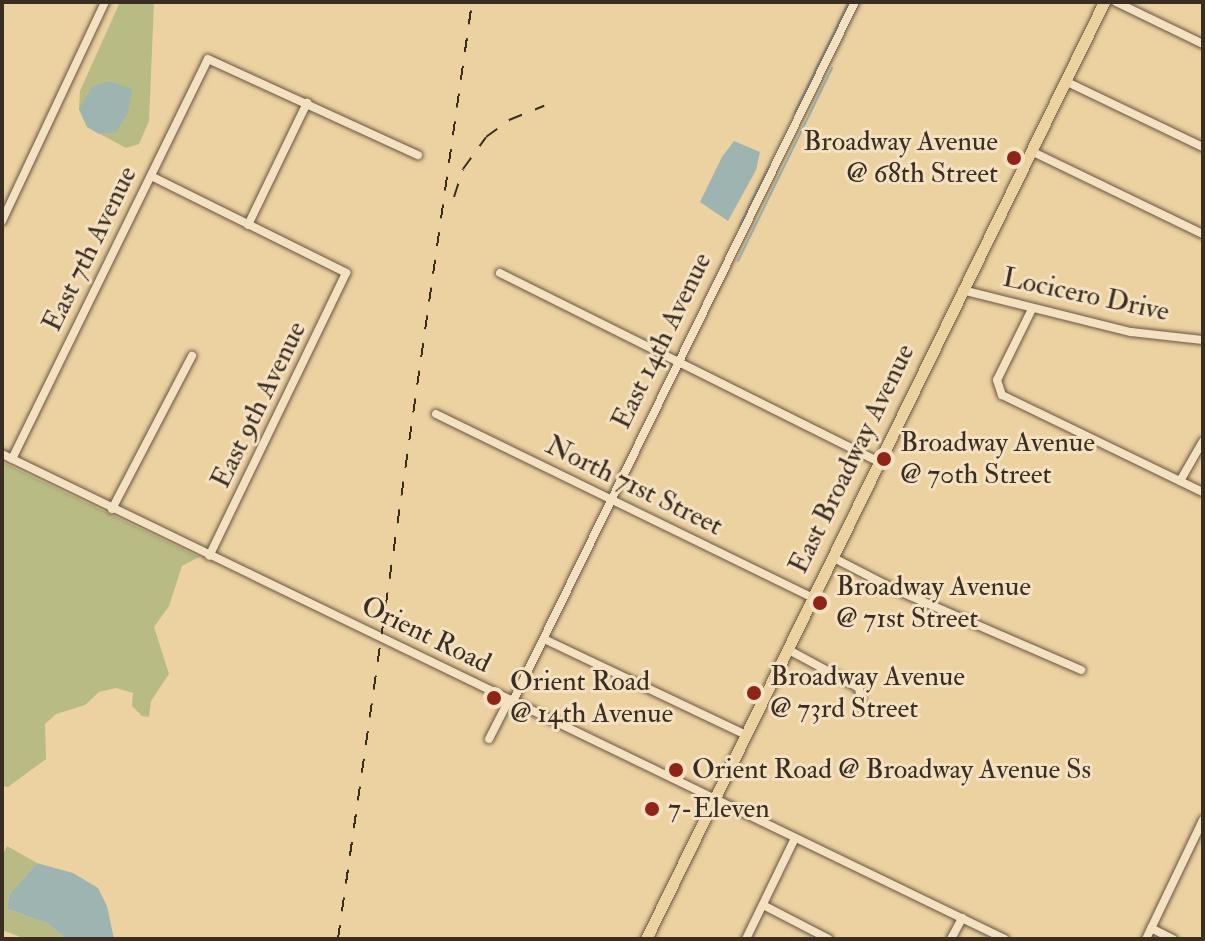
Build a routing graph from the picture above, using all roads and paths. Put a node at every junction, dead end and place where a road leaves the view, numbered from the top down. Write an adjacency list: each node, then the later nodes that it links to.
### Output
1 (105, 2): 12 (street)
2 (855, 2): 20 (street, East 14th Avenue)
3 (1104, 2): 6 (main road, East Broadway Avenue)
4 (1116, 2): 5 (street)
5 (1203, 44)
6 (1065, 81): 8 (street); 9 (main road, East Broadway Avenue)
7 (307, 103): 10 (street); 11 (street, East 7th Avenue); 13 (street)
8 (1203, 147)
9 (1031, 151): 14 (street); 16 (main road, East Broadway Avenue)
10 (418, 155)
11 (151, 176): 13 (street); 24 (street, East 7th Avenue)
12 (2, 221)
13 (248, 225): 30 (street, East 9th Avenue)
14 (1203, 234)
15 (500, 273): 20 (street)
16 (961, 289): 17 (street, Locicero Drive); 25 (main road, East Broadway Avenue)
17 (1032, 309): 18 (street, Locicero Drive); 26 (street)
18 (1203, 340)
19 (192, 356): 29 (street)
20 (677, 360): 25 (street); 28 (street, East 14th Avenue)
21 (436, 414): 28 (street, North 71st Street)
22 (1203, 441): 26 (street)
23 (2, 454): 24 (street, Orient Road)
24 (12, 459): 29 (street, Orient Road)
25 (879, 462): 31 (main road, East Broadway Avenue)
26 (1180, 481): 27 (street)
27 (1203, 492)
28 (610, 498): 32 (street, North 71st Street); 33 (street, East 14th Avenue)
29 (112, 509): 30 (street, Orient Road)
30 (209, 556): 36 (street, Orient Road)
31 (832, 557): 32 (main road, East Broadway Avenue); 35 (street)
32 (812, 597): 34 (main road, East Broadway Avenue)
33 (544, 639): 36 (street, East 14th Avenue); 38 (street)
34 (787, 649): 37 (street); 38 (main road, East Broadway Avenue)
35 (1081, 670)
36 (511, 700): 39 (street, East 14th Avenue); 40 (street, Orient Road)
37 (862, 706)
38 (746, 735): 40 (main road, East Broadway Avenue)
39 (489, 739)
40 (714, 801): 42 (street, Orient Road); 46 (main road, East Broadway Avenue)
41 (1203, 820): 45 (street)
42 (794, 840): 43 (street); 44 (street, Orient Road)
43 (763, 905): 47 (street); 48 (street)
44 (962, 918): 49 (street); 50 (street, Orient Road)
45 (1151, 928): 51 (street); 52 (street)
46 (650, 938)
47 (746, 939)
48 (829, 939)
49 (951, 939)
50 (1005, 939)
51 (1146, 939)
52 (1173, 939)

